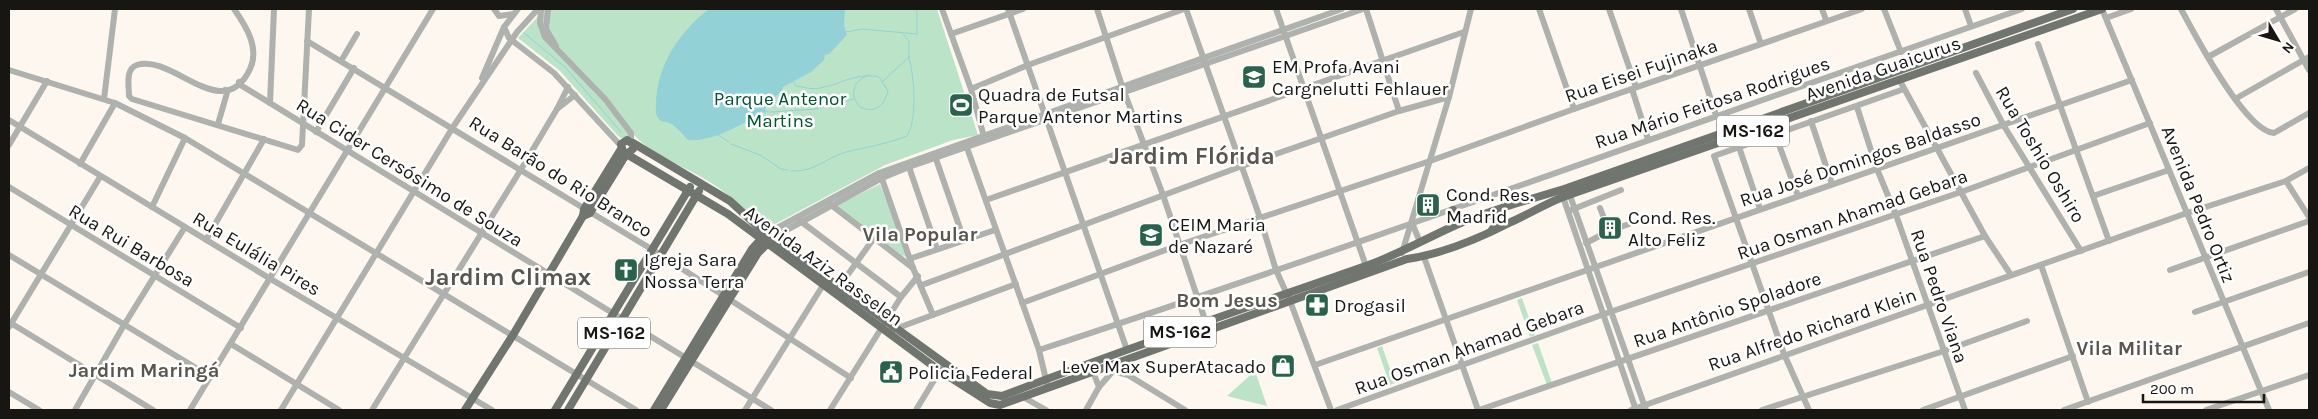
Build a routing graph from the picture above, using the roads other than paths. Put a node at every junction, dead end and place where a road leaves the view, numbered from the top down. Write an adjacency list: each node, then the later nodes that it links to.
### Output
1 (115, 9): 79 (street)
2 (234, 9): 65 (street)
3 (274, 9): 82 (street)
4 (308, 9): 45 (street)
5 (433, 9): 66 (street)
6 (540, 9): 46 (street); 49 (street)
7 (548, 9): 49 (street)
8 (942, 9): 42 (street)
9 (1023, 9): 33 (street)
10 (1097, 9): 43 (street)
11 (1185, 9): 43 (street); 55 (street)
12 (1276, 9): 39 (street)
13 (1342, 9): 39 (street)
14 (1364, 9): 44 (street); 54 (street)
15 (1471, 9): 40 (street)
16 (1539, 9): 86 (street)
17 (1609, 9): 70 (street)
18 (1680, 9): 57 (street)
19 (1749, 9): 47 (street)
20 (1822, 9): 36 (street)
21 (1862, 9): 36 (street, Rua Eisei Fujinaka)
22 (1884, 9): 50 (street)
23 (1964, 9): 37 (street)
24 (2022, 9): 37 (street, Rua Mário Feitosa Rodrigues)
25 (2073, 9): 140 (main road, Avenida Guaicurus / MS-162)
26 (2102, 9): 35 (street, Avenida Pedro Ortiz); 62 (main road, Avenida Guaicurus / MS-162)
27 (2131, 9): 35 (street)
28 (2181, 9): 51 (street)
29 (2276, 9): 34 (street)
30 (2295, 9): 34 (street)
31 (494, 11): 32 (street)
32 (516, 11): 38 (street)
33 (1009, 11): 42 (street); 56 (street)
34 (2281, 17): 51 (street); 52 (street)
35 (2106, 18): 63 (street, Avenida Pedro Ortiz)
36 (1826, 20): 47 (street, Rua Eisei Fujinaka)
37 (1971, 26): 50 (street, Rua Mário Feitosa Rodrigues)
38 (504, 27): 46 (street); 69 (street)
39 (1283, 29): 44 (street); 55 (street)
40 (1464, 32): 54 (street); 77 (street)
41 (357, 34): 53 (street)
42 (951, 34): 71 (street)
43 (1106, 37): 56 (street); 74 (street)
44 (1286, 37): 55 (street); 68 (street)
45 (307, 40): 53 (street, Rua Barão do Rio Branco); 94 (street)
46 (512, 40): 67 (street); 69 (street)
47 (1761, 44): 57 (street, Rua Eisei Fujinaka)
48 (2038, 44): 83 (street)
49 (558, 49): 107 (street)
50 (1901, 52): 89 (street, Rua Mário Feitosa Rodrigues)
51 (2208, 58): 78 (street)
52 (2306, 58): 60 (street); 78 (street)
53 (341, 60): 58 (street, Rua Barão do Rio Branco)
54 (1384, 60): 68 (street); 87 (street)
55 (1204, 61): 74 (street); 91 (street)
56 (1028, 65): 71 (street); 90 (street)
57 (1700, 65): 70 (street, Rua Eisei Fujinaka); 89 (street)
58 (354, 68): 66 (street, Rua Barão do Rio Branco); 100 (street)
59 (9, 70): 64 (street)
60 (2309, 70)
61 (1976, 72): 98 (street, Rua Toshio Oshiro)
62 (1900, 80): 72 (street); 140 (main road, Avenida Guaicurus / MS-162)
63 (2132, 80): 83 (street, Rua José Domingos Baldasso); 95 (street, Avenida Pedro Ortiz)
64 (47, 81): 79 (street); 97 (street)
65 (240, 82): 73 (street); 82 (street, Rua Cider Cersósimo de Souza)
66 (386, 86): 99 (street, Rua Barão do Rio Branco); 114 (street)
67 (568, 87): 75 (street); 76 (street)
68 (1303, 87): 91 (street); 104 (street)
69 (479, 88): 99 (street)
70 (1634, 88): 86 (street, Rua Eisei Fujinaka); 106 (street)
71 (971, 89): 103 (street)
72 (1904, 89): 84 (street); 112 (street)
73 (225, 90): 96 (street); 96 (street)
74 (1123, 90): 90 (street); 108 (street)
75 (575, 95): 80 (street); 113 (street)
76 (562, 96): 80 (street); 85 (street)
77 (1449, 97): 87 (street); 117 (street)
78 (2235, 98): 88 (street)
79 (104, 99): 81 (street)
80 (568, 101): 85 (street)
81 (115, 103): 102 (street); 118 (street)
82 (270, 103): 94 (street, Rua Cider Cersósimo de Souza)
83 (2060, 106): 98 (street, Rua José Domingos Baldasso); 115 (street)
84 (1857, 107): 93 (street); 123 (street, Rua Pedro Viana)
85 (557, 109): 125 (street)
86 (1574, 109): 117 (street, Rua Eisei Fujinaka)
87 (1399, 112): 104 (street)
88 (2309, 113)
89 (1716, 115): 106 (street, Rua Mário Feitosa Rodrigues)
90 (1045, 117): 103 (street); 126 (street)
91 (1224, 117): 108 (street); 119 (street)
92 (9, 120): 97 (street, Rua Eulália Pires)
93 (1811, 121): 101 (street); 132 (street)
94 (303, 123): 100 (street, Rua Cider Cersósimo de Souza); 105 (street)
95 (2150, 123): 115 (street, Rua Osman Ahamad Gebara); 124 (street, Avenida Pedro Ortiz)
96 (218, 124): 105 (street)
97 (20, 126): 110 (street); 118 (street, Rua Eulália Pires)
98 (2004, 126): 112 (street, Rua José Domingos Baldasso); 121 (street, Rua Toshio Oshiro)
99 (454, 127): 125 (street, Rua Barão do Rio Branco); 138 (street)
100 (316, 132): 114 (street, Rua Cider Cersósimo de Souza)
101 (1775, 134): 111 (street); 143 (street)
102 (185, 138): 127 (street); 147 (street)
103 (984, 138): 109 (street)
104 (1322, 138): 119 (street); 136 (street)
105 (264, 139): 127 (street)
106 (1648, 139): 151 (street, Rua Mário Feitosa Rodrigues)
107 (632, 142): 113 (main road); 130 (main road, Avenida Aziz Rasselen)
108 (1144, 143): 126 (street); 142 (street)
109 (966, 144): 116 (street); 128 (street); 145 (street)
110 (9, 145)
111 (1739, 147): 150 (street); 157 (street)
112 (1936, 148): 123 (street, Rua José Domingos Baldasso); 139 (street)
113 (624, 150): 135 (main road, Avenida Aziz Rasselen); 149 (main road)
114 (347, 151): 138 (street, Rua Cider Cersósimo de Souza); 153 (street)
115 (2076, 151): 121 (street, Rua Osman Ahamad Gebara); 144 (street)
116 (936, 159): 120 (street); 175 (street)
117 (1430, 161): 136 (street, Rua Eisei Fujinaka); 161 (street)
118 (80, 164): 129 (street, Rua Eulália Pires)
119 (1242, 166): 142 (street); 158 (street)
120 (909, 167): 128 (street); 181 (street)
121 (2029, 168): 139 (street, Rua Osman Ahamad Gebara); 183 (street, Rua Toshio Oshiro)
122 (2309, 168): 131 (street)
123 (1877, 169): 132 (street, Rua José Domingos Baldasso); 156 (street, Rua Pedro Viana)
124 (2169, 170): 144 (street); 154 (street, Avenida Pedro Ortiz)
125 (520, 171): 149 (street, Rua Barão do Rio Branco); 170 (street)
126 (1066, 172): 145 (street); 165 (street)
127 (245, 174): 153 (street); 174 (street)
128 (881, 175): 146 (street); 190 (street)
129 (100, 177): 147 (street, Rua Eulália Pires); 164 (street)
130 (694, 181): 133 (main road, Avenida Aziz Rasselen / MS-162); 135 (main road, MS-162)
131 (2286, 181): 154 (street); 159 (street)
132 (1832, 184): 143 (street, Rua José Domingos Baldasso)
133 (702, 185): 141 (main road, MS-162); 173 (main road, Avenida Aziz Rasselen / MS-162)
134 (9, 187): 164 (street, Rua Rui Barbosa)
135 (688, 190): 141 (main road, Avenida Aziz Rasselen / MS-162); 182 (main road, MS-162)
136 (1340, 190): 158 (street, Rua Eisei Fujinaka); 177 (street)
137 (1621, 190): 152 (street)
138 (414, 192): 170 (street, Rua Cider Cersósimo de Souza); 184 (street)
139 (1961, 192): 156 (street, Rua Osman Ahamad Gebara); 171 (street)
140 (1565, 193): 152 (street); 155 (main road, Avenida Guaicurus / MS-162); 168 (main road, Avenida Guaicurus / MS-162)
141 (696, 195): 173 (main road, Avenida Aziz Rasselen / MS-162); 188 (main road, MS-162)
142 (1163, 195): 165 (street); 180 (street)
143 (1798, 196): 150 (street, Rua José Domingos Baldasso)
144 (2093, 196): 176 (street)
145 (986, 200): 167 (street)
146 (830, 203): 160 (street); 172 (street)
147 (152, 207): 166 (street, Rua Eulália Pires)
148 (1600, 208): 169 (street)
149 (588, 209): 182 (street, Rua Barão do Rio Branco); 203 (main road)
150 (1760, 209): 157 (street, Rua José Domingos Baldasso)
151 (1453, 210): 161 (street, Rua Mário Feitosa Rodrigues); 162 (main road)
152 (1571, 210): 179 (street); 197 (street)
153 (309, 213): 184 (street); 208 (street)
154 (2187, 213): 176 (street); 189 (street, Avenida Pedro Ortiz)
155 (1483, 214): 162 (main road, Avenida Guaicurus / MS-162); 168 (main road)
156 (1896, 215): 192 (street, Rua Pedro Viana); 194 (street, Rua Osman Ahamad Gebara)
157 (1736, 217): 194 (street); 197 (street, Rua José Domingos Baldasso)
158 (1260, 218): 180 (street, Rua Eisei Fujinaka); 198 (street)
159 (2309, 219): 189 (street)
160 (799, 220): 173 (street); 193 (street)
161 (1412, 223): 177 (street, Rua Mário Feitosa Rodrigues); 178 (street); 186 (street)
162 (1460, 223): 178 (main road, Avenida Guaicurus / MS-162)
163 (1629, 224): 169 (street)
164 (70, 225): 204 (street); 207 (street, Rua Rui Barbosa)
165 (1084, 225): 185 (street); 202 (street)
166 (185, 227): 174 (street, Rua Eulália Pires); 207 (street)
167 (995, 230): 175 (street); 185 (street)
168 (1491, 231): 191 (main road, Avenida Guaicurus / MS-162)
169 (1609, 231): 179 (street)
170 (482, 233): 203 (street, Rua Cider Cersósimo de Souza); 214 (street)
171 (1985, 236): 192 (street, Rua Antônio Spoladore); 206 (street)
172 (874, 238): 193 (street); 196 (street)
173 (766, 239): 209 (main road, Avenida Aziz Rasselen / MS-162); 216 (main road)
174 (206, 240): 208 (street, Rua Eulália Pires)
175 (964, 240): 181 (street)
176 (2109, 241): 183 (street)
177 (1356, 242): 198 (street, Rua Mário Feitosa Rodrigues); 199 (street)
178 (1420, 242): 186 (main road, Avenida Guaicurus / MS-162); 191 (main road)
179 (1586, 243): 197 (street)
180 (1179, 245): 202 (street, Rua Eisei Fujinaka); 215 (street)
181 (937, 249): 190 (street)
182 (653, 250): 188 (street, Rua Barão do Rio Branco); 225 (main road, MS-162)
183 (2080, 251): 195 (street)
184 (376, 253): 214 (street); 228 (street)
185 (1005, 253): 210 (street); 211 (street)
186 (1402, 253): 199 (main road, Avenida Guaicurus / MS-162)
187 (9, 255): 204 (street)
188 (660, 255): 216 (street, Rua Barão do Rio Branco); 229 (main road, MS-162)
189 (2205, 257): 200 (street); 219 (street, Avenida Pedro Ortiz)
190 (912, 258): 196 (street)
191 (1425, 260): 199 (main road, Avenida Guaicurus / MS-162); 230 (street)
192 (1912, 260): 221 (street, Rua Pedro Viana); 222 (street, Rua Antônio Spoladore)
193 (855, 262): 212 (street); 217 (street)
194 (1753, 265): 222 (street); 223 (street, Rua Osman Ahamad Gebara)
195 (2041, 265): 206 (street); 248 (street)
196 (913, 268): 205 (street)
197 (1591, 268): 223 (street); 227 (street); 230 (street, Rua José Domingos Baldasso)
198 (1276, 270): 213 (street); 215 (street, Rua Mário Feitosa Rodrigues)
199 (1367, 270): 213 (main road, Avenida Guaicurus / MS-162); 218 (main road, Avenida Guaicurus / MS-162)
200 (2170, 270)
201 (2309, 272): 219 (street)
202 (1101, 273): 220 (street, Rua Eisei Fujinaka); 234 (street)
203 (549, 274): 225 (street, Rua Cider Cersósimo de Souza); 240 (main road)
204 (41, 275): 233 (street); 235 (street)
205 (918, 276): 211 (street); 217 (street)
206 (2011, 276): 221 (street, Rua Alfredo Richard Klein)
207 (154, 277): 235 (street); 238 (street, Rua Rui Barbosa)
208 (269, 278): 228 (street, Rua Eulália Pires); 238 (street)
209 (825, 281): 212 (main road, Avenida Aziz Rasselen / MS-162); 236 (main road, Avenida Aziz Rasselen / MS-162); 241 (street)
210 (1016, 284): 220 (street); 226 (street)
211 (922, 285): 226 (street)
212 (839, 287): 236 (main road, Avenida Aziz Rasselen / MS-162)
213 (1286, 292): 218 (street); 237 (main road, Avenida Guaicurus / MS-162)
214 (444, 294): 240 (street); 249 (street)
215 (1198, 296): 234 (street, Rua Mário Feitosa Rodrigues); 237 (street)
216 (726, 297): 241 (street, Rua Barão do Rio Branco); 250 (main road)
217 (901, 297): 236 (street)
218 (1290, 301): 237 (main road, Avenida Guaicurus / MS-162); 253 (street)
219 (2224, 302): 224 (street); 243 (street, Avenida Pedro Ortiz)
220 (1022, 303): 244 (street)
221 (1927, 305): 245 (street, Rua Pedro Viana); 247 (street, Rua Alfredo Richard Klein)
222 (1768, 310): 247 (street); 251 (street, Rua Antônio Spoladore)
223 (1610, 312): 227 (street, Rua Osman Ahamad Gebara); 251 (street)
224 (2195, 312)
225 (614, 314): 229 (street, Rua Cider Cersósimo de Souza); 258 (main road, MS-162)
226 (933, 315): 239 (street)
227 (1603, 315): 252 (street); 254 (street, Rua Osman Ahamad Gebara)
228 (337, 318): 249 (street, Rua Eulália Pires); 265 (street)
229 (622, 320): 250 (street, Rua Cider Cersósimo de Souza); 263 (main road, MS-162)
230 (1447, 321): 253 (street, Rua José Domingos Baldasso); 254 (street)
231 (2027, 321): 245 (street)
232 (2309, 322): 243 (street)
233 (9, 324): 257 (street)
234 (1118, 324): 244 (street, Rua Mário Feitosa Rodrigues); 246 (street)
235 (124, 325): 257 (street); 261 (street)
236 (884, 326): 239 (main road, Avenida Aziz Rasselen / MS-162); 256 (main road, Avenida Aziz Rasselen / MS-162); 262 (street)
237 (1208, 326): 246 (main road, Avenida Guaicurus / MS-162)
238 (241, 328): 242 (street)
239 (895, 328): 256 (main road, Avenida Aziz Rasselen / MS-162)
240 (513, 335): 258 (street); 273 (main road)
241 (790, 338): 262 (street, Rua Barão do Rio Branco); 275 (street)
242 (231, 344): 261 (street); 265 (street)
243 (2242, 347): 269 (street, Avenida Pedro Ortiz); 276 (street)
244 (1039, 350): 264 (street)
245 (1944, 351): 271 (street); 274 (street, Rua Pedro Viana)
246 (1128, 354): 255 (main road, Avenida Guaicurus / MS-162); 259 (street)
247 (1784, 354): 271 (street); 280 (street, Rua Alfredo Richard Klein)
248 (2073, 356): 274 (street); 276 (street)
249 (405, 357): 273 (street, Rua Eulália Pires); 287 (street)
250 (688, 360): 275 (street, Rua Cider Cersósimo de Souza); 293 (main road); 294 (main road)
251 (1627, 360): 252 (street, Rua Antônio Spoladore); 280 (street)
252 (1620, 362): 303 (street, Rua Antônio Spoladore); 304 (street)
253 (1316, 365): 301 (street)
254 (1464, 366): 302 (street, Rua Osman Ahamad Gebara); 303 (street)
255 (1092, 367): 264 (main road, Avenida Guaicurus / MS-162); 266 (street)
256 (942, 368): 270 (main road, Avenida Aziz Rasselen / MS-162); 277 (main road, Avenida Aziz Rasselen / MS-162); 298 (street)
257 (94, 374): 282 (street); 283 (street)
258 (577, 375): 263 (street); 290 (main road, MS-162)
259 (1128, 375): 266 (street); 278 (street)
260 (2309, 375): 269 (street)
261 (211, 377): 284 (street)
262 (850, 378): 297 (street)
263 (586, 380): 291 (main road, MS-162); 292 (street)
264 (1047, 384): 268 (main road, Avenida Guaicurus / MS-162); 270 (main road, Avenida Guaicurus / MS-162)
265 (296, 386): 285 (street); 286 (street)
266 (1100, 386): 299 (street)
267 (9, 392): 281 (street)
268 (1037, 392): 272 (main road, Avenida Guaicurus / MS-162); 279 (street)
269 (2262, 392): 310 (street); 311 (street, Avenida Pedro Ortiz)
270 (995, 396)
271 (1804, 396): 305 (street); 306 (street)
272 (1023, 397): 277 (main road, Avenida Guaicurus / MS-162); 279 (street)
273 (472, 398): 288 (main road); 289 (street, Rua Eulália Pires)
274 (1960, 398): 307 (street); 308 (street, Rua Pedro Viana)
275 (752, 399): 295 (street); 296 (street, Rua Cider Cersósimo de Souza)
276 (2088, 402): 309 (street)
277 (1001, 406)
278 (1174, 407): 300 (street)
279 (1042, 408)
280 (1645, 408): 304 (street, Rua Alfredo Richard Klein)
281 (39, 410)
282 (75, 410)
283 (153, 410)
284 (190, 410)
285 (281, 410)
286 (338, 410)
287 (372, 410)
288 (465, 410)
289 (492, 410)
290 (555, 410)
291 (568, 410)
292 (636, 410)
293 (654, 410)
294 (661, 410)
295 (745, 410)
296 (771, 410)
297 (830, 410)
298 (916, 410)
299 (1086, 410)
300 (1185, 410)
301 (1331, 410)
302 (1337, 410)
303 (1479, 410)
304 (1634, 410)
305 (1762, 410)
306 (1809, 410)
307 (1923, 410)
308 (1965, 410)
309 (2064, 410)
310 (2206, 410)
311 (2269, 410)

